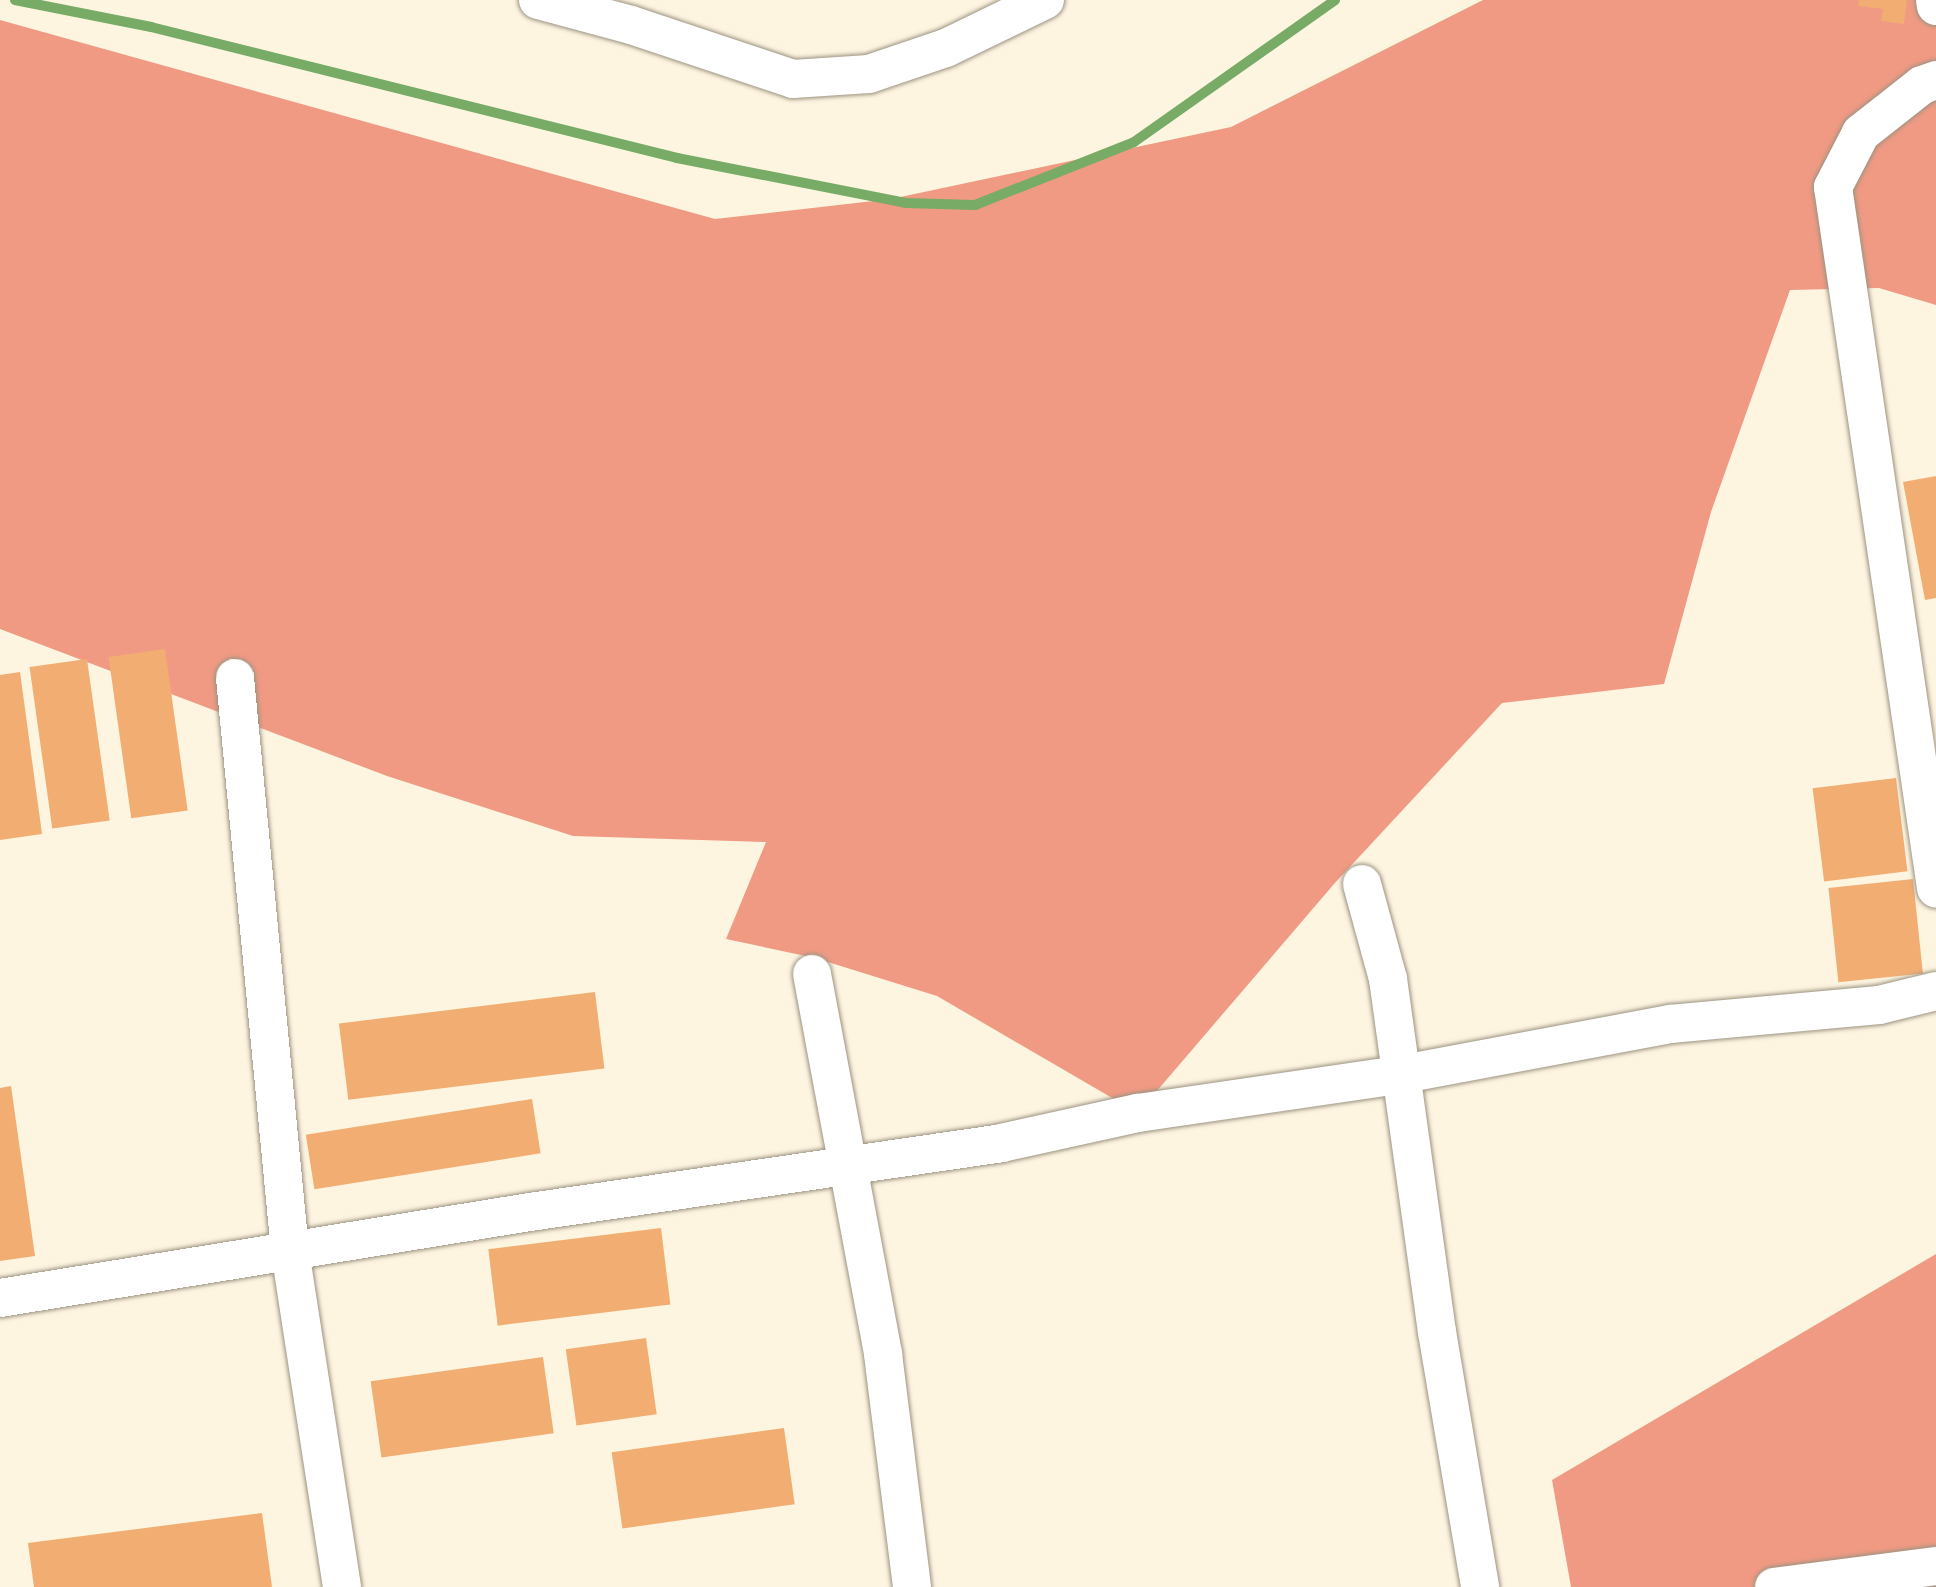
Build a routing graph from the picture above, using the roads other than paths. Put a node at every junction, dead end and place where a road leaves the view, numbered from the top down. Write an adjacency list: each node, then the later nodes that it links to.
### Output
1 (538, 0): 2 (street)
2 (1045, 0)
3 (1935, 0): 4 (street)
4 (1936, 6)
5 (1936, 80): 8 (street)
6 (234, 678): 13 (street)
7 (1363, 884): 11 (street)
8 (1936, 888)
9 (812, 974): 12 (street)
10 (1936, 991): 11 (street)
11 (1398, 1075): 12 (street); 18 (street)
12 (845, 1166): 13 (street); 17 (street)
13 (290, 1251): 14 (street); 16 (street)
14 (0, 1298)
15 (1936, 1566): 19 (street)
16 (342, 1587)
17 (912, 1587)
18 (1480, 1587)
19 (1774, 1587)

